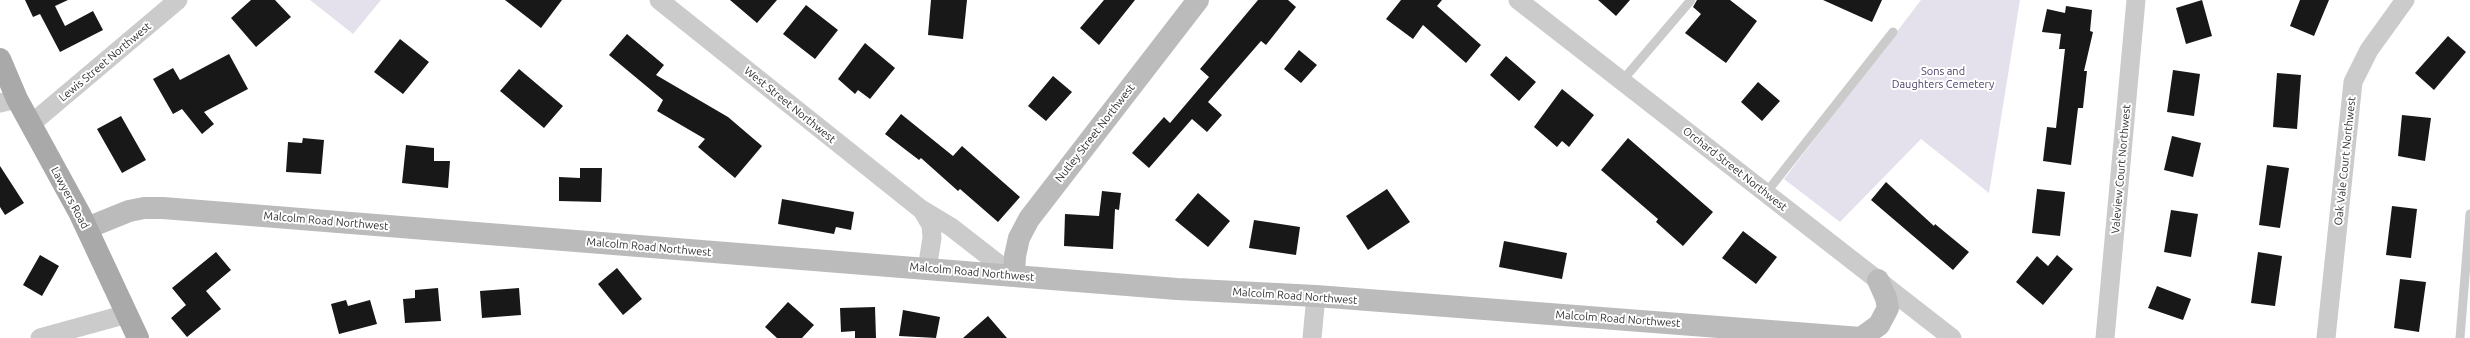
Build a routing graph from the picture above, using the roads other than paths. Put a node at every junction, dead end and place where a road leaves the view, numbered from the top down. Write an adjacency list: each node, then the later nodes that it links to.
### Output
1 (178, 0): 12 (street, Lewis Street Northwest)
2 (659, 0): 14 (street, West Street Northwest)
3 (1198, 0): 18 (main road, Nutley Street Northwest)
4 (1518, 0): 10 (street, Orchard Street Northwest)
5 (1691, 0): 10 (lane)
6 (2136, 0): 27 (street, Valeview Court Northwest)
7 (2405, 0): 28 (street, Oak Vale Court Northwest)
8 (1893, 32): 13 (lane)
9 (0, 59): 11 (main road, Lawyers Road)
10 (1622, 81): 13 (street, Orchard Street Northwest)
11 (9, 101): 12 (main road, Lawyers Road)
12 (31, 124): 16 (main road, Lawyers Road)
13 (1766, 193): 19 (street, Orchard Street Northwest)
14 (922, 210): 17 (street, West Street Northwest); 18 (street, West Street Northwest)
15 (2470, 214): 29 (lane)
16 (87, 228): 17 (main road, Malcolm Road Northwest); 21 (main road, Lawyers Road)
17 (927, 269): 18 (main road, Malcolm Road Northwest)
18 (1014, 276): 20 (main road, Malcolm Road Northwest)
19 (1878, 280): 25 (main road); 26 (street, Orchard Street Northwest)
20 (1316, 296): 24 (street); 25 (main road, Malcolm Road Northwest)
21 (126, 314): 22 (street); 23 (main road, Lawyers Road)
22 (40, 338)
23 (138, 338)
24 (1312, 338)
25 (1861, 338)
26 (1952, 338)
27 (2105, 338)
28 (2326, 338)
29 (2460, 338)

